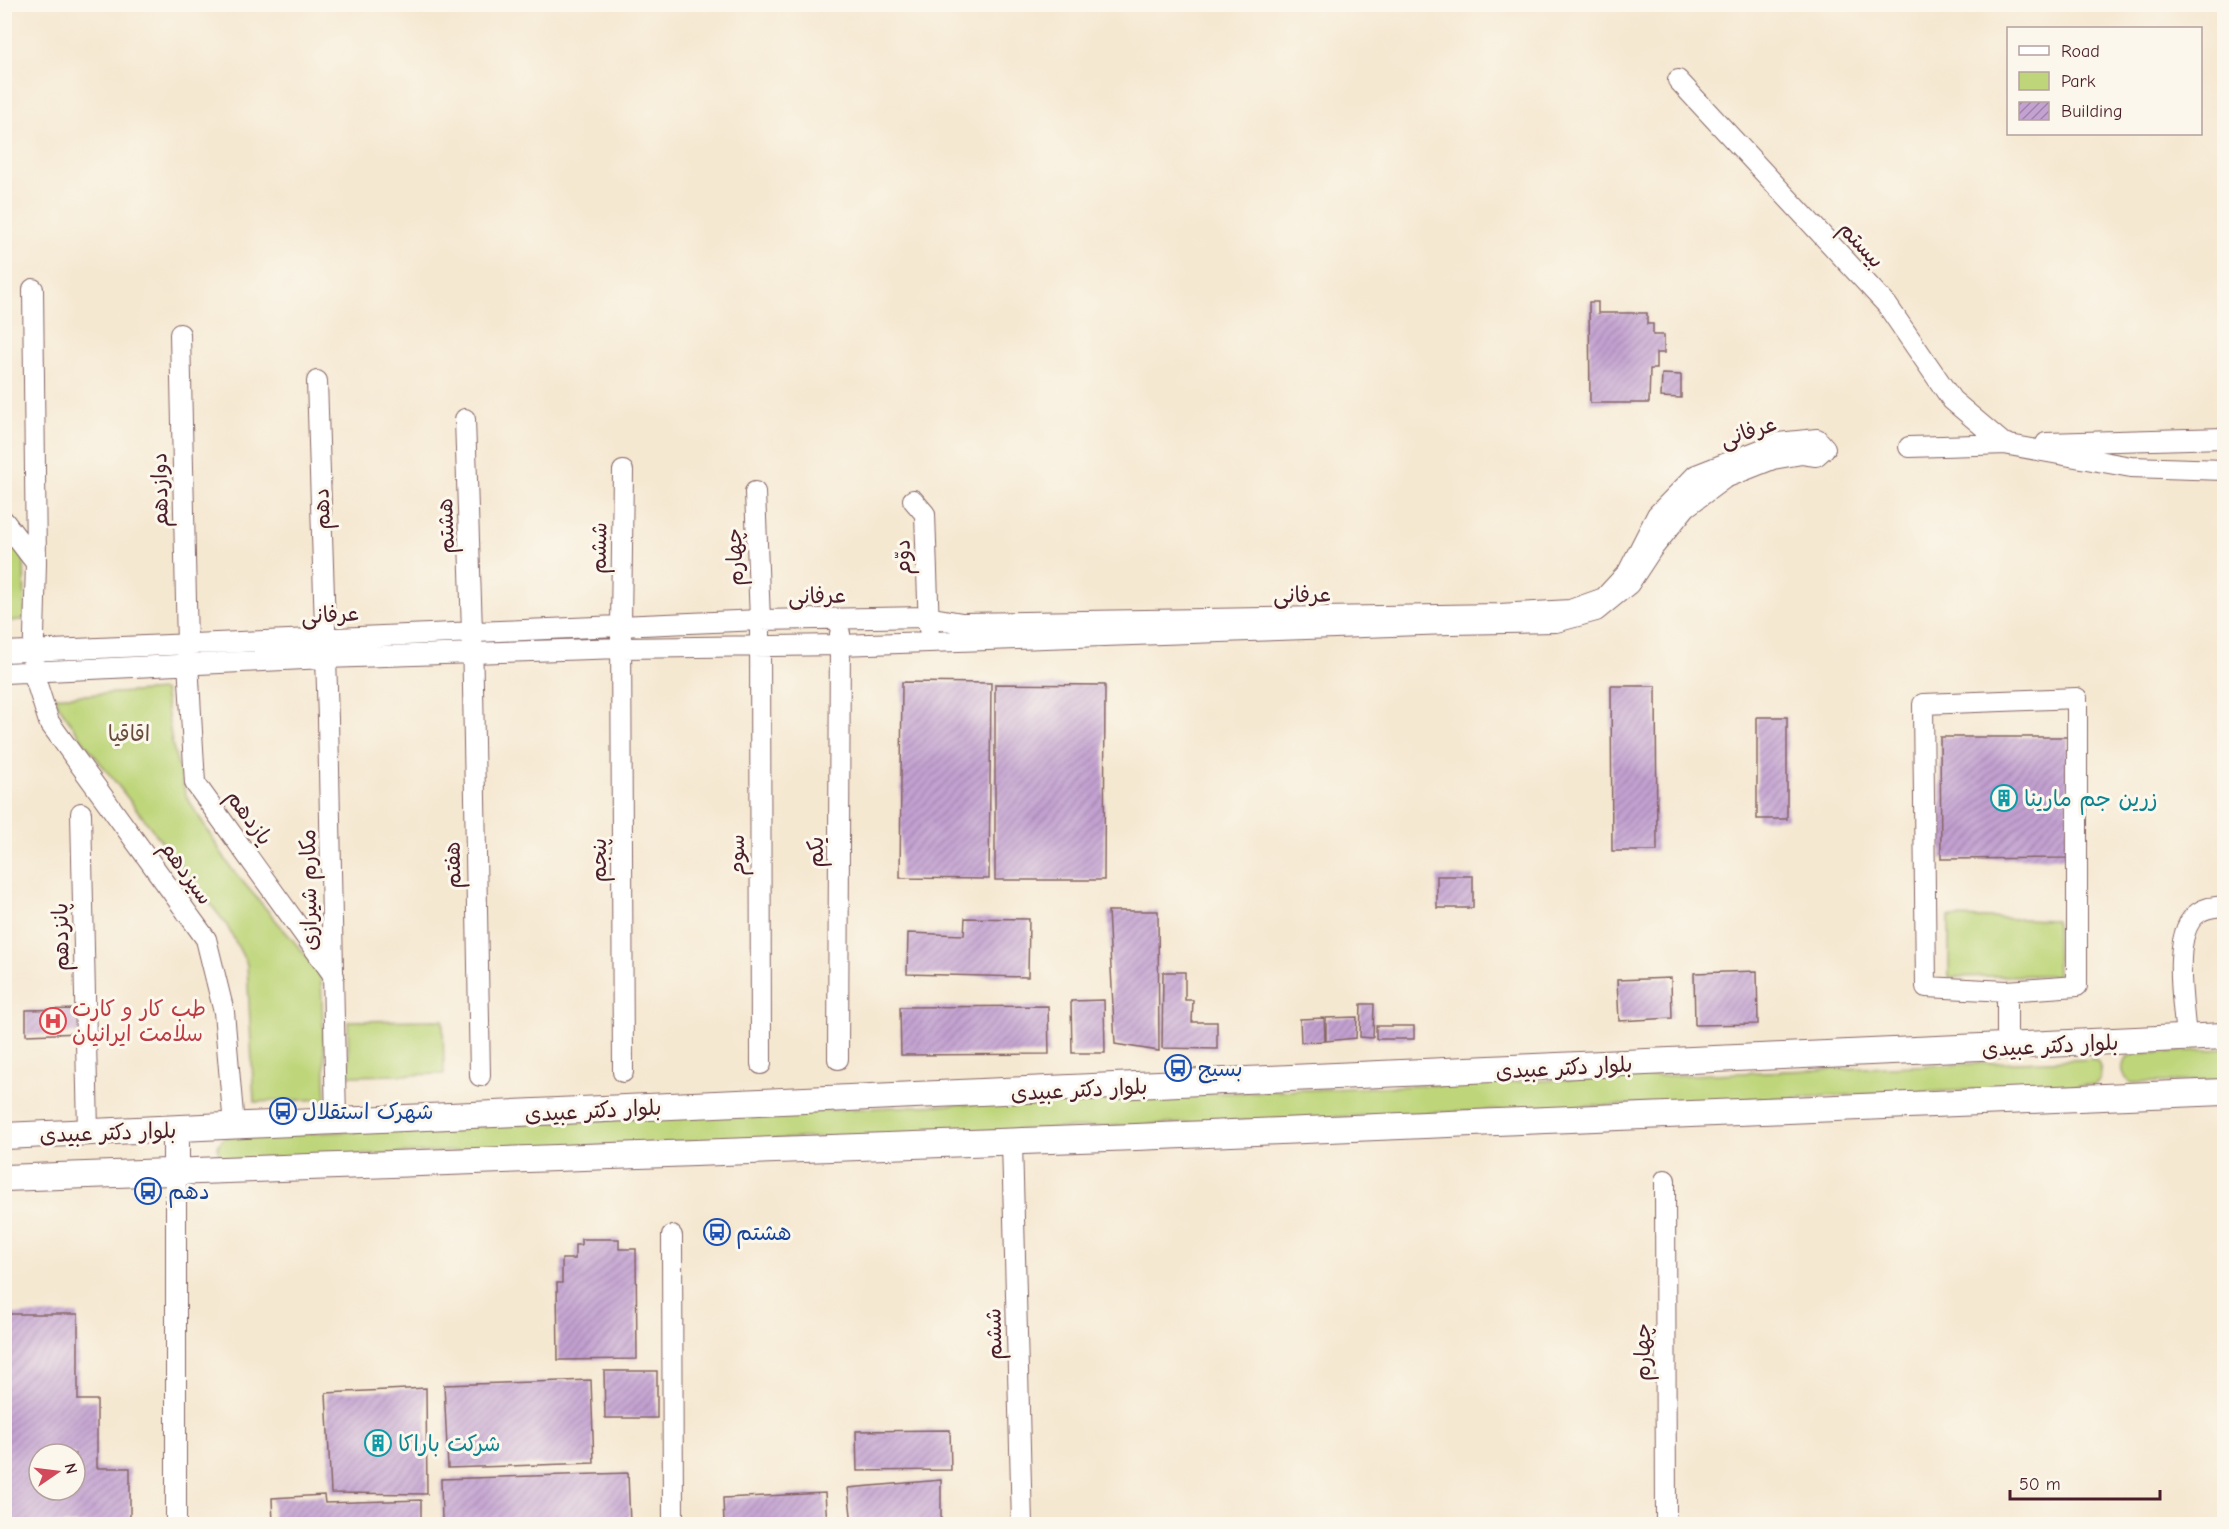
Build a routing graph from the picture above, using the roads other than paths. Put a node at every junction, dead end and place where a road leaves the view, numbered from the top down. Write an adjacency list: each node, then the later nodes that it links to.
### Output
1 (1678, 81): 7 (street, بیستم)
2 (33, 289): 14 (street, سیزدهم)
3 (180, 334): 22 (street, دوازدهم)
4 (317, 381): 20 (street, دهم)
5 (465, 419): 19 (street, هشتم)
6 (2224, 438): 7 (street)
7 (2004, 444): 8 (street); 9 (street)
8 (1909, 447)
9 (2224, 470)
10 (623, 471): 18 (street, ششم)
11 (755, 492): 17 (street, چهارم)
12 (913, 500): 15 (street, دوّم)
13 (4, 521): 14 (street)
14 (36, 563): 26 (street, سیزدهم)
15 (927, 617): 16 (street, عرفانی); 21 (street, دوّم); 21 (street, عرفانی)
16 (840, 618): 17 (street, عرفانی); 23 (street, یکم)
17 (760, 620): 18 (street, عرفانی); 24 (street, چهارم)
18 (621, 626): 19 (street, عرفانی); 25 (street, ششم)
19 (472, 631): 20 (street, عرفانی); 28 (street, هشتم)
20 (325, 638): 22 (street, عرفانی); 29 (street, دهم)
21 (930, 641): 23 (street, عرفانی)
22 (187, 645): 26 (street, عرفانی); 30 (street, دوازدهم)
23 (840, 645): 24 (street, عرفانی); 40 (street, یکم)
24 (760, 646): 25 (street, عرفانی); 41 (street, سوم)
25 (621, 648): 28 (street, عرفانی); 42 (street, پنجم)
26 (32, 651): 27 (street, عرفانی); 31 (street, سیزدهم)
27 (4, 652)
28 (472, 653): 29 (street, عرفانی); 43 (street, هفتم)
29 (326, 658): 30 (street, عرفانی); 35 (street, مکارم شیرازی)
30 (188, 665): 31 (street, عرفانی); 35 (street, یازدهم)
31 (33, 672): 32 (street, عرفانی); 46 (street, سیزدهم)
32 (4, 673)
33 (81, 813): 48 (street, پانزدهم)
34 (2224, 906): 38 (street)
35 (334, 976): 45 (street, مکارم شیرازی)
36 (2007, 991): 36 (street); 39 (street)
37 (2224, 1036): 38 (main road, بلوار دکتر عبیدی)
38 (2186, 1038): 39 (main road, بلوار دکتر عبیدی)
39 (2007, 1047): 45 (main road, بلوار دکتر عبیدی)
40 (838, 1059)
41 (760, 1064)
42 (623, 1072)
43 (480, 1076)
44 (2224, 1092): 50 (main road, بلوار دکتر عبیدی)
45 (336, 1122): 46 (main road, بلوار دکتر عبیدی)
46 (234, 1126): 47 (main road, بلوار دکتر عبیدی)
47 (176, 1129): 48 (main road, بلوار دکتر عبیدی); 51 (main road)
48 (88, 1132): 49 (main road, بلوار دکتر عبیدی)
49 (4, 1136)
50 (1012, 1142): 51 (main road, بلوار دکتر عبیدی); 57 (street, ششم)
51 (176, 1173): 52 (main road, بلوار دکتر عبیدی); 55 (street)
52 (4, 1178)
53 (1665, 1180): 58 (street, چهارم)
54 (672, 1236): 56 (street)
55 (176, 1524)
56 (673, 1524)
57 (1022, 1524)
58 (1666, 1524)

